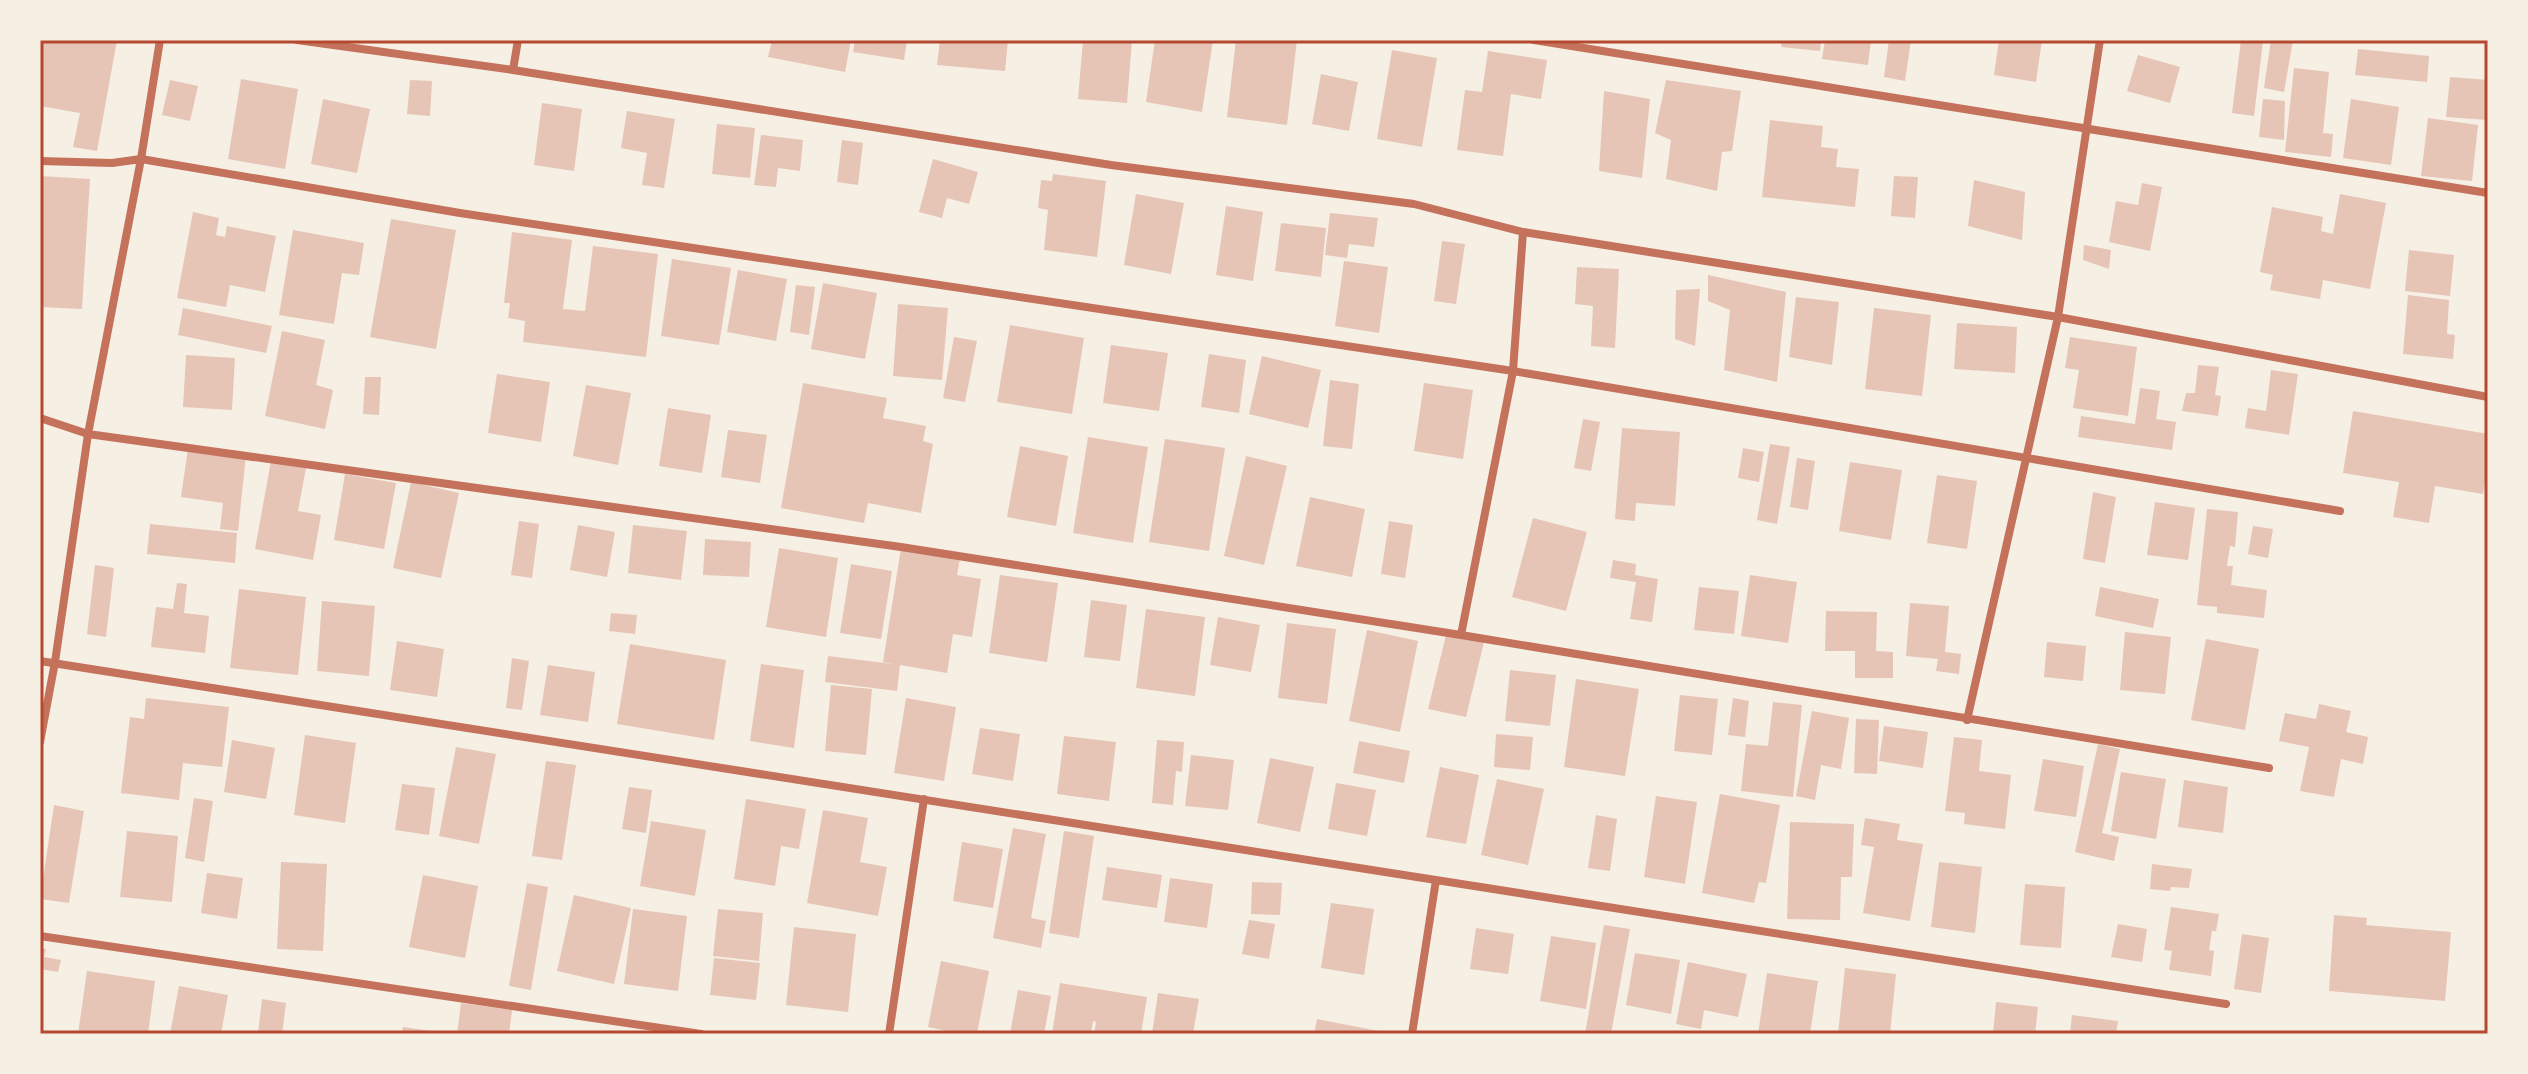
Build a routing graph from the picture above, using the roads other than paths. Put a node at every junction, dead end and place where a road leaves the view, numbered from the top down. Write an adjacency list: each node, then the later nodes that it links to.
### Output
1 (160, 40): 8 (street)
2 (297, 40): 6 (street)
3 (518, 40): 6 (street)
4 (1534, 40): 7 (street)
5 (2100, 40): 7 (street)
6 (513, 70): 11 (street)
7 (2088, 130): 10 (street); 12 (street)
8 (141, 159): 9 (street); 13 (street); 16 (street)
9 (40, 161)
10 (2488, 193)
11 (1523, 232): 12 (street); 13 (street)
12 (2058, 317): 14 (street); 17 (street)
13 (1513, 371): 17 (street); 19 (street)
14 (2488, 397)
15 (40, 418): 16 (street)
16 (88, 434): 19 (street); 21 (street)
17 (2028, 458): 18 (street); 22 (street)
18 (2340, 511)
19 (1461, 635): 22 (street)
20 (40, 661): 21 (street)
21 (55, 662): 23 (street); 25 (street)
22 (1967, 720): 24 (street)
23 (40, 742)
24 (2269, 768)
25 (924, 799): 26 (street); 30 (street)
26 (1436, 880): 28 (street); 31 (street)
27 (40, 936): 29 (street)
28 (2226, 1004)
29 (701, 1034)
30 (889, 1034)
31 (1412, 1034)

